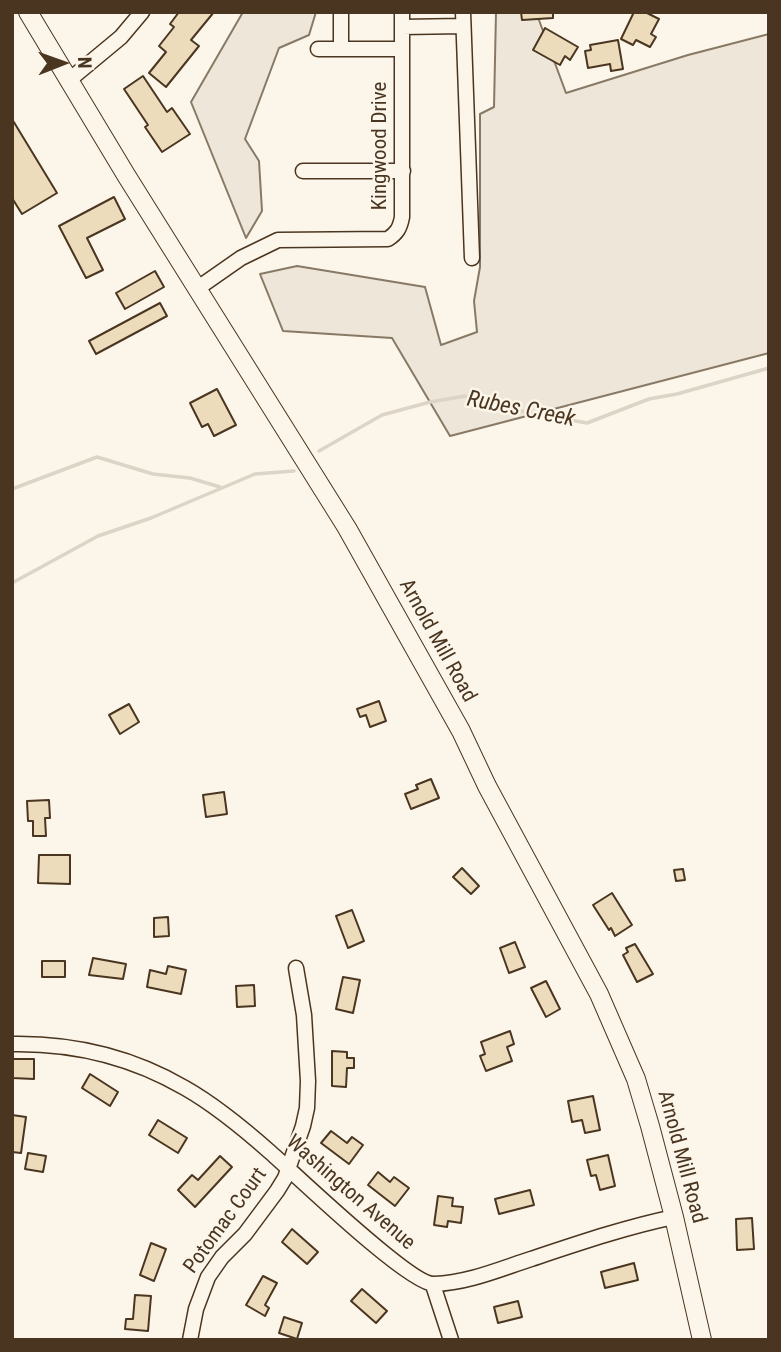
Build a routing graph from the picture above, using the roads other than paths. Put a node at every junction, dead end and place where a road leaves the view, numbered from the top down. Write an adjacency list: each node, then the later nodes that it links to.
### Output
1 (28, 12): 9 (main road, Arnold Mill Road)
2 (142, 12): 9 (street)
3 (341, 12): 7 (street)
4 (463, 19): 5 (street); 12 (street)
5 (402, 20): 8 (street, Kingwood Drive)
6 (318, 49): 7 (street)
7 (341, 49): 8 (street)
8 (401, 49): 11 (street, Kingwood Drive)
9 (68, 81): 13 (main road, Arnold Mill Road)
10 (303, 171): 11 (street)
11 (403, 171): 13 (street, Kingwood Drive)
12 (472, 258)
13 (198, 288): 17 (main road, Arnold Mill Road)
14 (296, 968): 16 (street, Potomac Court)
15 (12, 1044): 16 (street, Washington Avenue)
16 (288, 1169): 18 (street, Washington Avenue); 19 (street, Potomac Court)
17 (674, 1217): 18 (street); 21 (main road, Arnold Mill Road)
18 (433, 1285): 20 (street)
19 (190, 1340)
20 (451, 1340)
21 (702, 1340)

